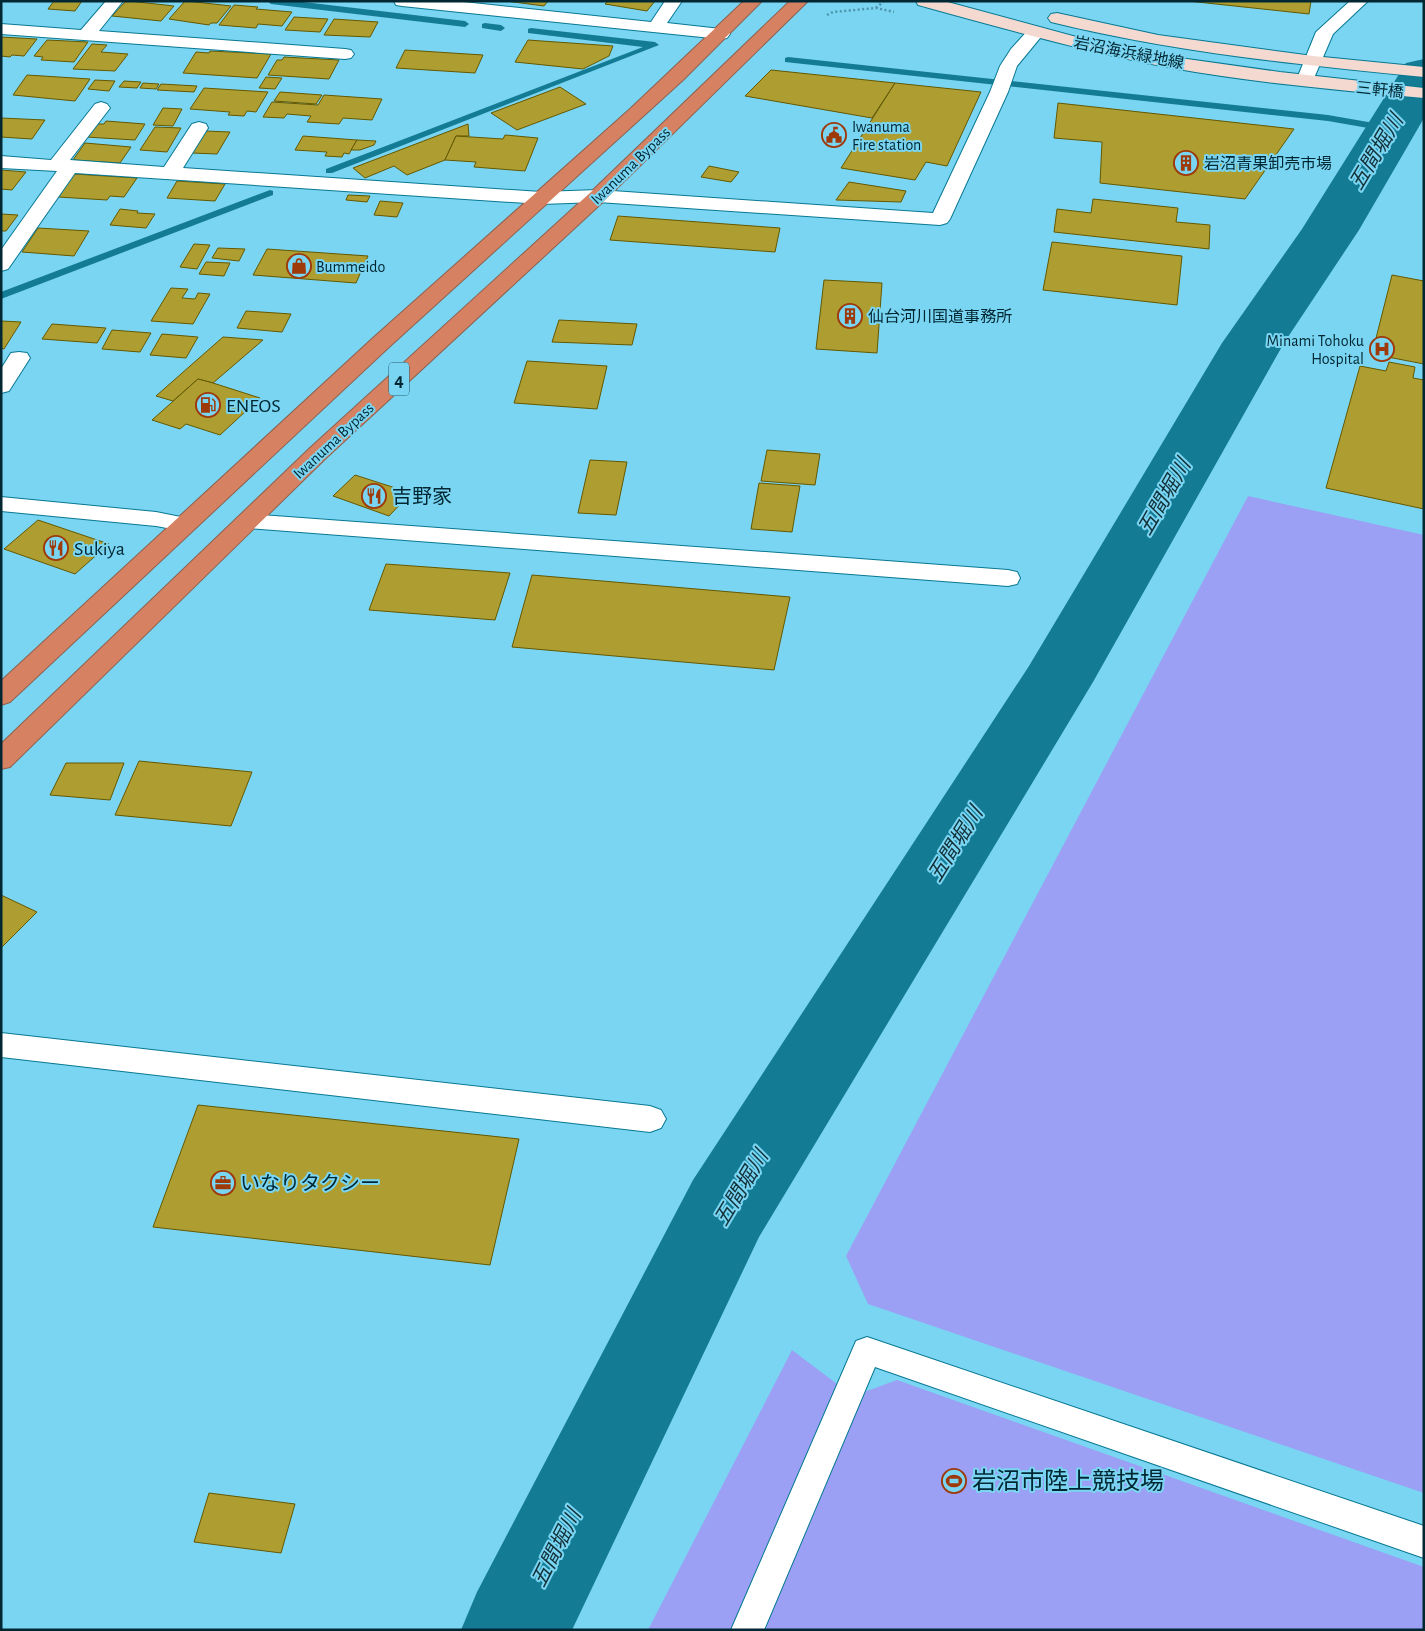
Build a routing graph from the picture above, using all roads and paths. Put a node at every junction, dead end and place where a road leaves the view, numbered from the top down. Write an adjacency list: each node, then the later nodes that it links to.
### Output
1 (115, 1): 15 (street)
2 (402, 1): 11 (street)
3 (674, 1): 11 (street)
4 (754, 1): 14 (highway, Iwanuma Bypass / 4)
5 (800, 1): 28 (highway, Iwanuma Bypass / 4)
6 (884, 1): 9 (path)
7 (924, 1): 13 (main road, 岩沼海浜緑地線)
8 (1360, 1): 17 (street)
9 (876, 8)
10 (1041, 14): 17 (main road, 岩沼海浜緑地線)
11 (656, 27): 14 (street)
12 (1, 29): 15 (street)
13 (1036, 32): 20 (main road, 岩沼海浜緑地線); 28 (street)
14 (721, 34): 29 (highway, Iwanuma Bypass / 4)
15 (86, 35): 16 (street)
16 (346, 54)
17 (1313, 61): 18 (main road, 岩沼海浜緑地線); 20 (street)
18 (1349, 65): 19 (main road, 三軒橋)
19 (1424, 72)
20 (1305, 81): 21 (main road, 岩沼海浜緑地線)
21 (1337, 84): 22 (main road, 三軒橋)
22 (1424, 93)
23 (101, 108): 26 (street)
24 (199, 128): 27 (street)
25 (1, 162): 26 (street)
26 (64, 166): 27 (street); 30 (street)
27 (170, 173): 29 (street)
28 (598, 196): 29 (street); 34 (highway, Iwanuma Bypass / 4)
29 (542, 198): 35 (highway, Iwanuma Bypass / 4)
30 (3, 260)
31 (19, 358): 32 (street)
32 (1, 386)
33 (1, 504): 35 (street)
34 (248, 520): 36 (street); 38 (highway, Iwanuma Bypass / 4)
35 (183, 524): 37 (highway, Iwanuma Bypass / 4)
36 (1008, 578)
37 (1, 696)
38 (1, 760)
39 (1, 1045): 40 (street)
40 (650, 1119)
41 (1424, 1542): 42 (lane)
42 (747, 1630)

